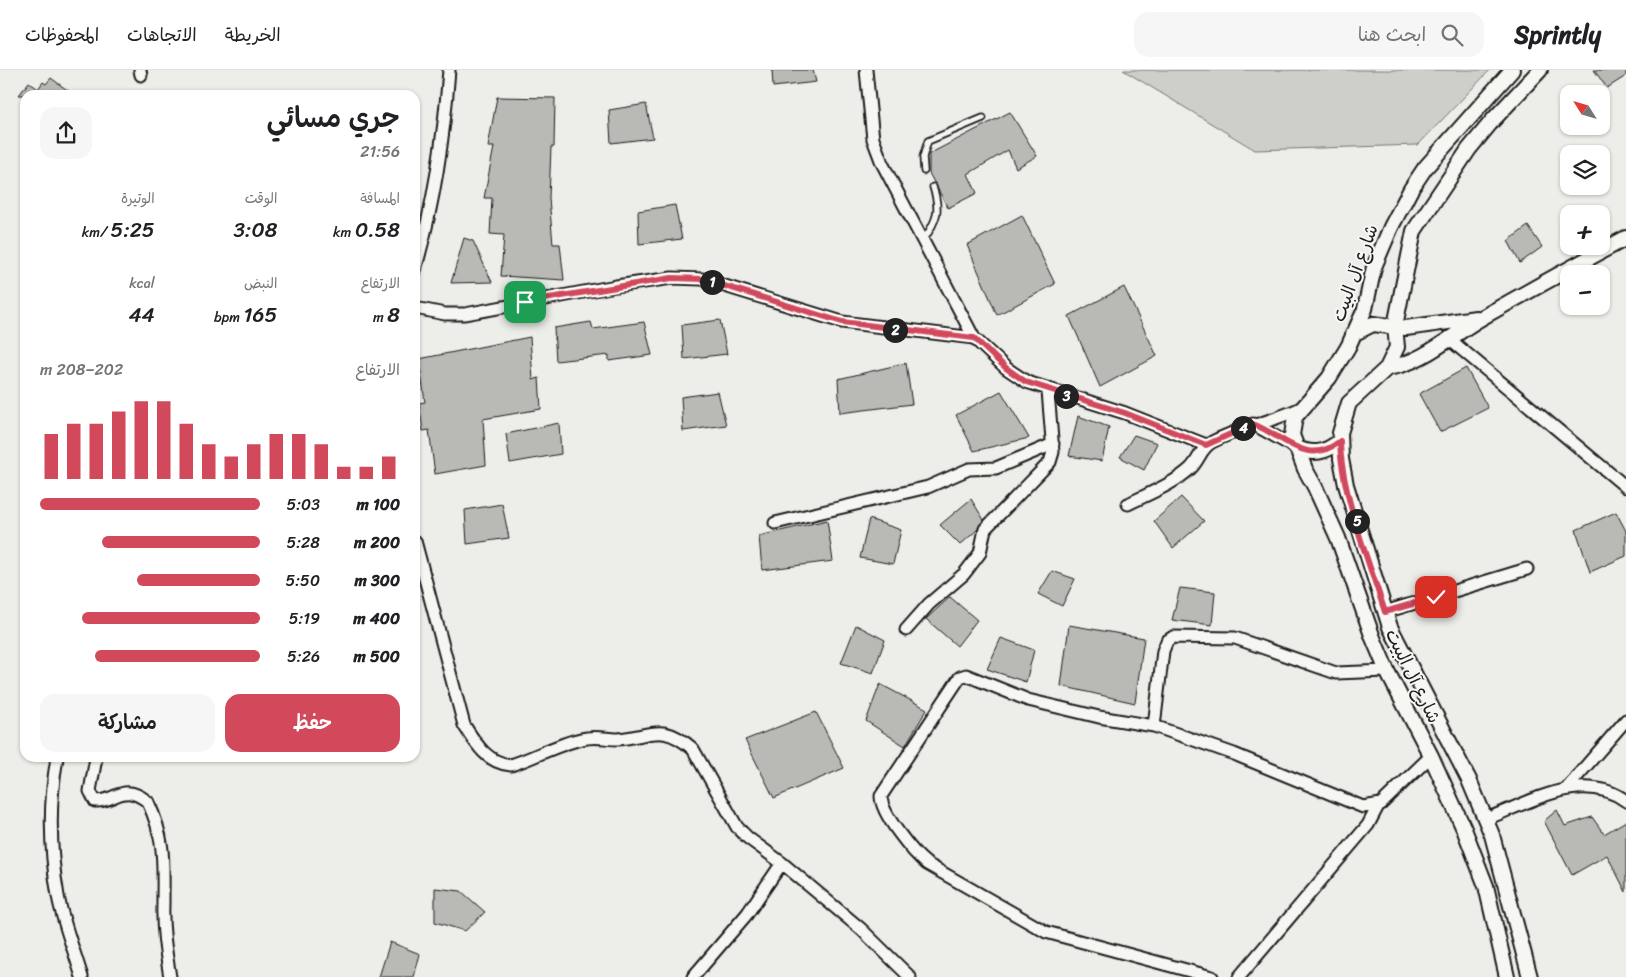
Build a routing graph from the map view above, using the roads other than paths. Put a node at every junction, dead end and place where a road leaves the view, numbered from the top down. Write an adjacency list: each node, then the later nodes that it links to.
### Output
1 (449, 70): 10 (street)
2 (866, 70): 9 (street)
3 (1512, 70): 14 (street, شارع آل البيت)
4 (1540, 70): 13 (street, شارع آل البيت)
5 (983, 118): 6 (lane)
6 (924, 170)
7 (933, 187): 9 (lane)
8 (1626, 238): 12 (street)
9 (922, 243): 15 (street)
10 (420, 253)
11 (420, 309): 15 (street)
12 (1484, 317): 13 (street); 16 (street)
13 (1395, 326): 14 (street); 17 (street, شارع آل البيت)
14 (1354, 334): 19 (street, شارع آل البيت)
15 (974, 338): 18 (street)
16 (1448, 338): 17 (street); 25 (street)
17 (1387, 368): 21 (street, شارع آل البيت)
18 (1048, 391): 22 (street); 23 (street)
19 (1301, 408): 20 (street); 24 (street, شارع آل البيت)
20 (1253, 424): 23 (street); 24 (street)
21 (1340, 441): 24 (street); 30 (street, شارع آل البيت)
22 (1053, 444): 27 (street); 31 (street)
23 (1206, 445): 26 (street)
24 (1296, 448): 32 (street, شارع آل البيت)
25 (1626, 487)
26 (1128, 504)
27 (775, 523)
28 (420, 560): 42 (street)
29 (1527, 569): 30 (street)
30 (1385, 612): 41 (street, شارع آل البيت)
31 (906, 630)
32 (1388, 671): 34 (street); 35 (street, شارع آل البيت)
33 (1626, 720): 38 (street)
34 (1154, 726): 40 (street); 47 (street)
35 (1431, 756): 40 (street); 49 (street, شارع آل البيت)
36 (57, 762): 43 (street)
37 (95, 762): 44 (street)
38 (1566, 788): 39 (street); 41 (street)
39 (1626, 801)
40 (1378, 806): 48 (street)
41 (1486, 819): 50 (street, شارع آل البيت)
42 (782, 863): 45 (street); 46 (street)
43 (82, 977)
44 (170, 977)
45 (693, 977)
46 (910, 977)
47 (1212, 977)
48 (1240, 977)
49 (1507, 977)
50 (1530, 977)

